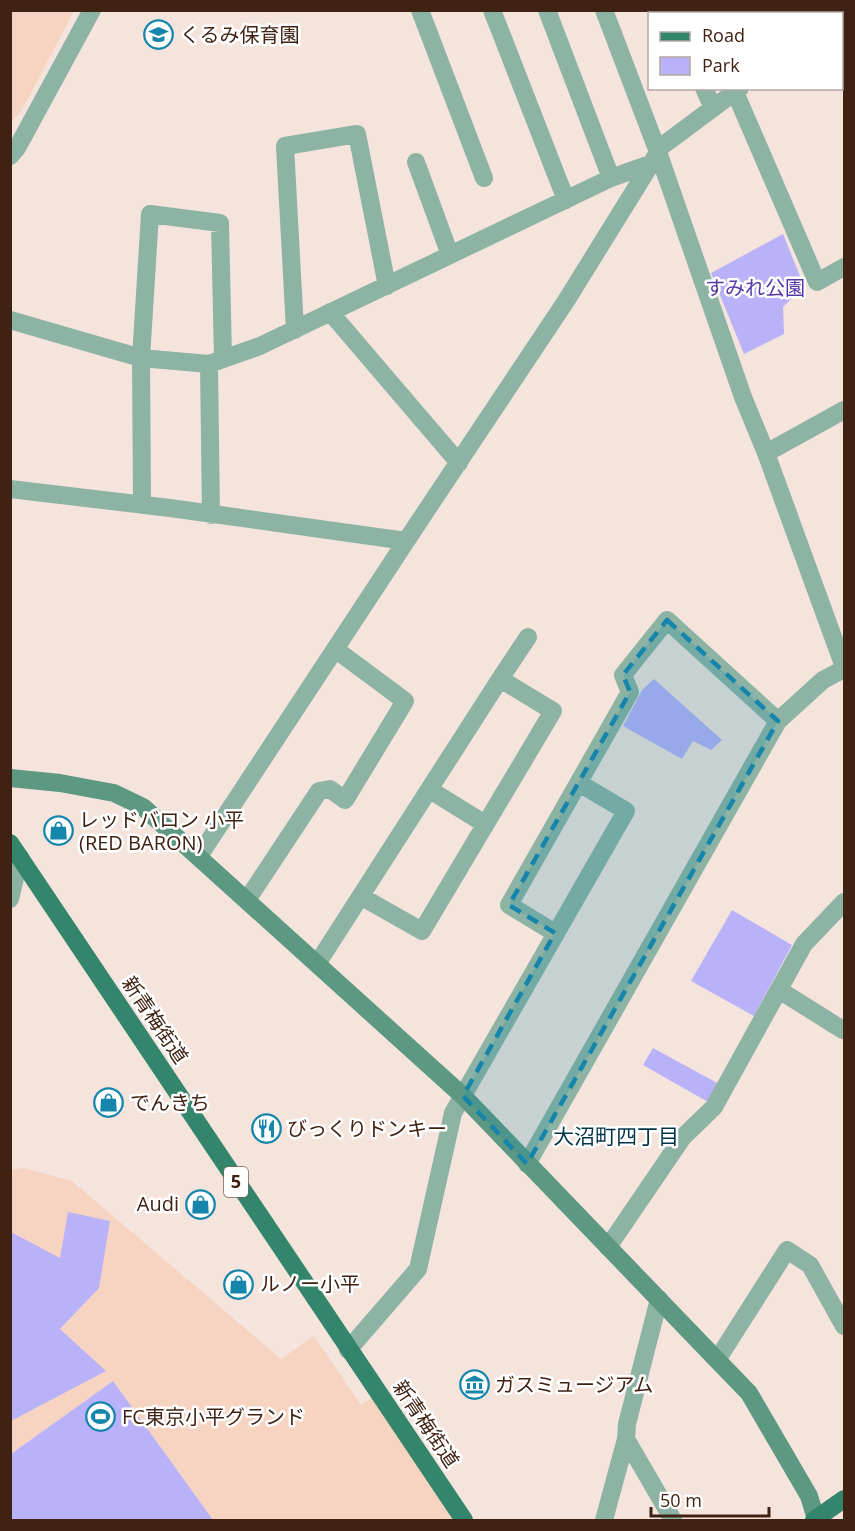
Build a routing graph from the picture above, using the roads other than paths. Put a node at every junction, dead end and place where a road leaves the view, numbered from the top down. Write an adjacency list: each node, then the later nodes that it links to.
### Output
1 (92, 10): 9 (street)
2 (420, 10): 12 (street)
3 (492, 10): 14 (street)
4 (547, 10): 13 (street)
5 (604, 10): 10 (street)
6 (705, 90): 8 (street)
7 (738, 90): 8 (street); 16 (street)
8 (713, 108): 10 (street)
9 (10, 156)
10 (654, 158): 13 (street); 24 (street); 25 (street)
11 (416, 162): 15 (street)
12 (483, 178)
13 (611, 178): 14 (street)
14 (566, 200): 15 (street)
15 (450, 255): 17 (street)
16 (844, 267)
17 (387, 286): 18 (street); 20 (street)
18 (330, 312): 20 (street); 25 (street)
19 (10, 320): 21 (street)
20 (295, 330): 22 (street)
21 (141, 358): 22 (street); 22 (street); 27 (street)
22 (216, 362): 28 (street)
23 (844, 410): 24 (street)
24 (766, 453): 32 (street)
25 (459, 463): 29 (street)
26 (10, 489): 27 (street)
27 (142, 505): 28 (street)
28 (211, 515): 29 (street)
29 (406, 541): 31 (street)
30 (528, 637): 33 (street)
31 (335, 649): 40 (street); 43 (street)
32 (844, 668): 34 (street)
33 (500, 679): 37 (street); 38 (street)
34 (777, 721): 36 (street); 50 (street)
35 (10, 778): 40 (street)
36 (579, 783): 45 (street); 45 (street)
37 (430, 790): 38 (street); 41 (street)
38 (485, 824): 41 (street)
39 (15, 850): 42 (street); 54 (main road, 新青梅街道 / 5)
40 (199, 856): 43 (street)
41 (362, 897): 46 (street)
42 (10, 899)
43 (247, 900): 46 (street)
44 (844, 902): 47 (street)
45 (555, 933): 49 (street)
46 (317, 964): 49 (street)
47 (779, 990): 48 (street); 51 (street)
48 (844, 1028)
49 (463, 1096): 50 (street); 54 (street)
50 (527, 1164): 51 (street)
51 (608, 1247): 52 (street)
52 (658, 1299): 55 (street); 56 (street)
53 (844, 1326): 55 (street)
54 (348, 1350): 59 (main road, 新青梅街道 / 5)
55 (717, 1359): 58 (street)
56 (626, 1439): 60 (street); 61 (street)
57 (844, 1499): 58 (main road)
58 (816, 1520)
59 (464, 1521)
60 (604, 1521)
61 (673, 1521)

